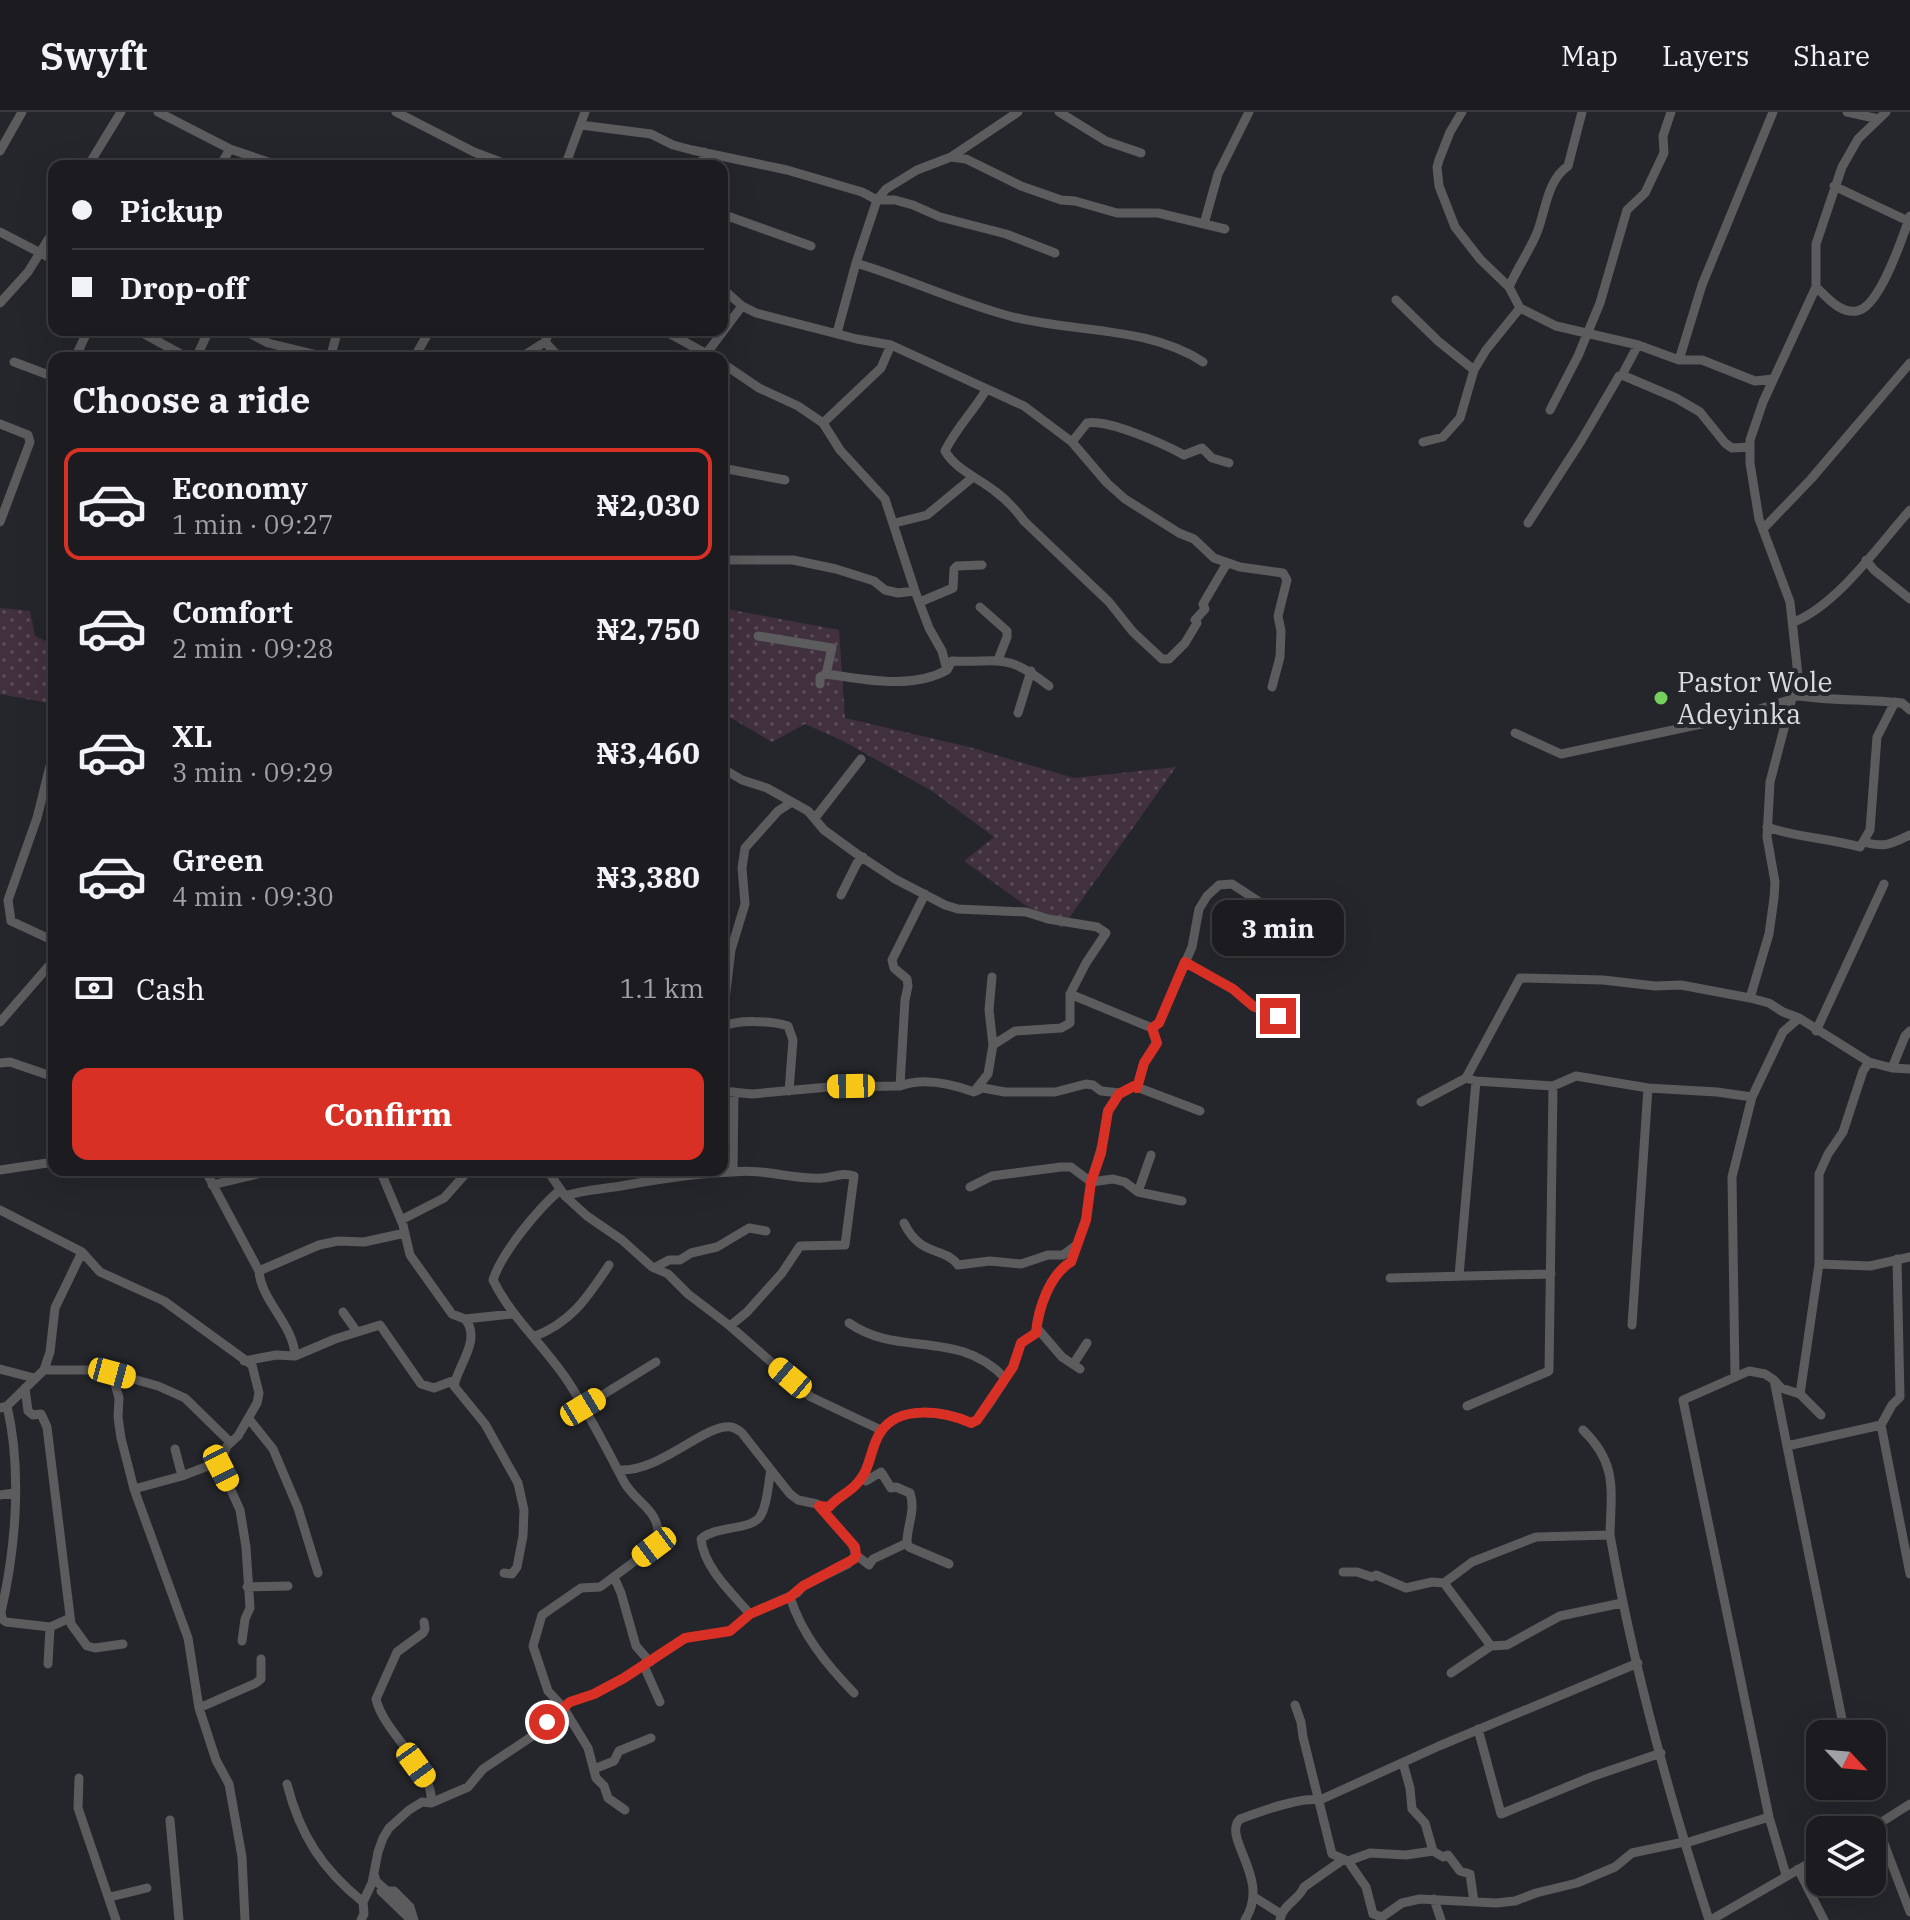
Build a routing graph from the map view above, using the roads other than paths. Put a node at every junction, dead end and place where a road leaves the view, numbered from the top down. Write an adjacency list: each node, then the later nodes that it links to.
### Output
1 (22, 112): 19 (street)
2 (121, 112): 23 (street)
3 (158, 112): 18 (street)
4 (396, 112): 26 (street)
5 (585, 112): 16 (street)
6 (1002, 112): 14 (street)
7 (1059, 112): 21 (street)
8 (1249, 112): 33 (street)
9 (1462, 112): 42 (street)
10 (1582, 112): 42 (street)
11 (1671, 112): 51 (street)
12 (1773, 112): 66 (street)
13 (1847, 112): 15 (street); 17 (street)
14 (1016, 113): 22 (street)
15 (1882, 116): 17 (street)
16 (581, 125): 20 (street); 27 (street)
17 (1866, 131): 29 (street)
18 (230, 149): 24 (street); 25 (street)
19 (0, 151)
20 (704, 152): 28 (street); 30 (street)
21 (1141, 153)
22 (951, 157): 30 (street); 33 (street)
23 (92, 160)
24 (224, 160)
25 (262, 160)
26 (495, 160)
27 (567, 160)
28 (703, 160)
29 (1834, 186): 32 (street); 43 (street)
30 (877, 200): 39 (street); 41 (street)
31 (728, 216): 37 (street)
32 (1909, 222): 43 (street)
33 (1204, 224): 34 (street)
34 (1225, 229)
35 (0, 232): 38 (street)
36 (48, 242): 38 (street)
37 (811, 246)
38 (42, 253): 40 (street); 46 (street)
39 (1055, 253)
40 (48, 256)
41 (856, 263): 50 (street); 68 (street)
42 (1509, 287): 48 (street)
43 (1816, 287): 74 (street)
44 (728, 293): 47 (street)
45 (1396, 300): 71 (street)
46 (0, 303)
47 (742, 306): 49 (street); 50 (street)
48 (1520, 308): 51 (street); 71 (street)
49 (728, 326)
50 (837, 333): 59 (street)
51 (1587, 334): 60 (street); 78 (street)
52 (146, 336): 57 (street)
53 (156, 336): 57 (street)
54 (255, 336): 62 (street)
55 (548, 336): 58 (street)
56 (673, 336): 65 (street)
57 (154, 341): 61 (street)
58 (545, 342): 63 (street); 64 (street)
59 (891, 345): 76 (street); 79 (street)
60 (1638, 345): 66 (street); 73 (street)
61 (176, 352)
62 (305, 352)
63 (529, 352)
64 (554, 352)
65 (700, 352)
66 (1679, 360): 75 (street)
67 (14, 362): 72 (street)
68 (1203, 362)
69 (1910, 363): 92 (street)
70 (728, 367): 79 (street)
71 (1474, 370): 82 (street)
72 (48, 375)
73 (1622, 375): 83 (street); 91 (street)
74 (1773, 379): 75 (street); 77 (street)
75 (1755, 381): 77 (street)
76 (986, 390): 81 (street); 86 (street)
77 (1766, 394): 83 (street)
78 (1550, 410)
79 (823, 423): 90 (street)
80 (0, 424): 89 (street)
81 (1072, 442): 84 (street); 95 (street)
82 (1423, 442)
83 (1750, 447): 92 (street)
84 (1229, 463)
85 (728, 469): 87 (street)
86 (973, 477): 90 (street); 95 (street)
87 (785, 480)
88 (1910, 510): 94 (street)
89 (0, 522)
90 (895, 523): 97 (street)
91 (1528, 523)
92 (1763, 529): 101 (street)
93 (728, 560): 97 (street)
94 (1866, 560): 98 (street); 101 (street)
95 (1227, 563): 109 (street)
96 (982, 565): 99 (street)
97 (915, 591): 99 (street)
98 (1910, 599)
99 (920, 602): 104 (street)
100 (980, 607): 103 (street)
101 (1794, 622): 110 (street)
102 (758, 636): 106 (street)
103 (998, 660): 104 (street); 105 (street)
104 (947, 670): 106 (street)
105 (1031, 671): 108 (street); 113 (street)
106 (826, 674): 107 (street)
107 (820, 684)
108 (1049, 686)
109 (1272, 687)
110 (1790, 698): 111 (street); 114 (street); 120 (street)
111 (1895, 702): 112 (street); 122 (street)
112 (1910, 710)
113 (1018, 713)
114 (1515, 733)
115 (861, 759): 119 (street)
116 (728, 772): 118 (street)
117 (48, 774): 128 (street)
118 (792, 802): 119 (street); 131 (street)
119 (815, 818): 123 (street)
120 (1767, 827): 122 (street); 134 (street)
121 (1910, 835): 122 (street)
122 (1863, 842)
123 (863, 857): 125 (street); 126 (street)
124 (1884, 884): 140 (street)
125 (925, 894): 133 (street); 149 (street)
126 (841, 895)
127 (1319, 935): 129 (street)
128 (48, 938)
129 (1185, 962): 135 (street); 139 (street)
130 (48, 967): 137 (street)
131 (728, 975)
132 (992, 977): 142 (street)
133 (1070, 994): 139 (street); 142 (street)
134 (1750, 998): 136 (street); 148 (street)
135 (1278, 1016)
136 (1795, 1021): 140 (street); 158 (street)
137 (0, 1022)
138 (728, 1024): 153 (street)
139 (1152, 1028): 151 (street)
140 (1816, 1031): 143 (street)
141 (1910, 1031): 145 (street)
142 (993, 1045): 156 (street)
143 (1869, 1062): 145 (street); 187 (street)
144 (0, 1063): 147 (street)
145 (1892, 1068): 146 (street)
146 (1910, 1069)
147 (48, 1075)
148 (1471, 1079): 150 (street); 159 (street); 192 (street)
149 (900, 1086): 153 (street); 156 (street)
150 (1553, 1086): 152 (street); 191 (street)
151 (1137, 1088): 157 (street); 160 (street)
152 (1648, 1088): 158 (street); 198 (street)
153 (789, 1091): 155 (street)
154 (728, 1092): 155 (street)
155 (734, 1092): 165 (street)
156 (974, 1092): 157 (street)
157 (1120, 1093): 172 (street)
158 (1752, 1097): 210 (street)
159 (1421, 1102)
160 (1200, 1111)
161 (1151, 1155): 175 (street)
162 (48, 1163): 163 (street)
163 (0, 1170)
164 (728, 1172): 165 (street)
165 (733, 1172): 199 (street)
166 (208, 1176): 173 (street)
167 (249, 1176): 173 (street)
168 (383, 1176): 179 (street)
169 (464, 1176): 179 (street)
170 (551, 1176): 176 (street)
171 (673, 1176): 176 (street)
172 (1091, 1182): 174 (street); 175 (street); 185 (street)
173 (212, 1185): 190 (street)
174 (970, 1187)
175 (1138, 1192): 177 (street)
176 (562, 1193): 189 (street); 195 (street)
177 (1182, 1201)
178 (0, 1210): 183 (street)
179 (401, 1220): 182 (street)
180 (904, 1223): 185 (street)
181 (766, 1231): 189 (street)
182 (405, 1233): 190 (street); 196 (street)
183 (82, 1252): 205 (street); 208 (street)
184 (1910, 1257): 186 (street)
185 (1067, 1258): 200 (street)
186 (1897, 1259): 187 (street); 217 (street)
187 (1819, 1264): 216 (street)
188 (609, 1265): 202 (street)
189 (654, 1268): 199 (street)
190 (259, 1271): 204 (street)
191 (1551, 1274): 192 (street); 218 (street)
192 (1459, 1276): 193 (street)
193 (1390, 1278)
194 (343, 1312): 201 (street)
195 (512, 1314): 196 (street); 202 (street)
196 (465, 1319): 213 (street)
197 (849, 1323): 212 (street)
198 (1632, 1325)
199 (730, 1326): 224 (street)
200 (1037, 1327): 203 (street); 212 (street)
201 (357, 1332): 204 (street); 213 (street)
202 (533, 1337): 220 (street)
203 (1087, 1343)
204 (295, 1356): 205 (street)
205 (244, 1361): 222 (street)
206 (656, 1362): 220 (street)
207 (0, 1369): 211 (street)
208 (44, 1370): 209 (street); 211 (street)
209 (112, 1373): 226 (street); 234 (street)
210 (1735, 1376): 214 (street); 282 (street)
211 (34, 1378): 215 (street)
212 (1005, 1378): 224 (street)
213 (455, 1380): 244 (street)
214 (1774, 1380): 216 (street); 227 (street)
215 (25, 1388): 219 (street); 253 (street)
216 (1800, 1394): 221 (street)
217 (1905, 1396): 223 (street)
218 (1467, 1406)
219 (3, 1407): 235 (street)
220 (583, 1407): 230 (street)
221 (1821, 1415)
222 (249, 1419): 226 (street); 243 (street)
223 (1881, 1425): 227 (street); 245 (street)
224 (881, 1430): 232 (street)
225 (1583, 1430): 238 (street)
226 (230, 1442): 229 (street)
227 (1787, 1446): 270 (street)
228 (175, 1449): 233 (street)
229 (221, 1461): 233 (street); 249 (street)
230 (619, 1470): 231 (street); 246 (street)
231 (771, 1470): 237 (street); 252 (street)
232 (864, 1474): 237 (street); 239 (street)
233 (182, 1476): 234 (street)
234 (134, 1489): 269 (street)
235 (14, 1493): 236 (street); 254 (street)
236 (0, 1495)
237 (819, 1506): 240 (street)
238 (1610, 1535): 247 (street); 251 (street)
239 (907, 1543): 240 (street); 241 (street)
240 (856, 1555): 250 (street)
241 (949, 1564)
242 (1343, 1572): 247 (street)
243 (318, 1573)
244 (504, 1573)
245 (1910, 1574)
246 (614, 1577): 263 (street); 268 (street)
247 (1444, 1583): 259 (street)
248 (288, 1586): 249 (street)
249 (247, 1587): 257 (street)
250 (790, 1597): 252 (street); 265 (street)
251 (1622, 1603): 259 (street); 261 (street)
252 (750, 1614): 263 (street)
253 (70, 1618): 256 (street); 258 (street)
254 (1, 1619): 256 (street)
255 (424, 1622): 279 (street)
256 (50, 1627): 262 (street)
257 (242, 1641)
258 (123, 1644)
259 (1491, 1646): 264 (street)
260 (261, 1659): 269 (street)
261 (1638, 1663): 271 (street); 273 (street)
262 (48, 1664)
263 (647, 1664): 266 (street); 268 (street)
264 (1451, 1673)
265 (854, 1693)
266 (660, 1702)
267 (1295, 1705): 278 (street)
268 (563, 1707): 274 (street); 279 (street)
269 (199, 1708): 306 (street)
270 (1842, 1720)
271 (1478, 1729): 273 (street); 275 (street)
272 (651, 1738): 274 (street)
273 (1661, 1753): 285 (street)
274 (594, 1761): 281 (street)
275 (1403, 1763): 278 (street); 286 (street)
276 (79, 1778): 294 (street)
277 (287, 1784): 297 (street)
278 (1320, 1800): 288 (street); 295 (street)
279 (431, 1803): 292 (street)
280 (1910, 1804): 284 (street)
281 (625, 1810)
282 (1769, 1817): 285 (street); 291 (street)
283 (170, 1820): 300 (street)
284 (1886, 1820)
285 (1685, 1843): 298 (street); 303 (street)
286 (1433, 1851): 288 (street); 298 (street)
287 (1886, 1858): 299 (street)
288 (1346, 1860): 301 (street); 302 (street)
289 (1806, 1865): 290 (street)
290 (1798, 1869): 291 (street); 311 (street)
291 (1786, 1875): 303 (street)
292 (373, 1878): 297 (street); 308 (street)
293 (147, 1888): 294 (street)
294 (110, 1897): 304 (street)
295 (1254, 1897): 301 (street); 309 (street)
296 (1434, 1899): 298 (street); 302 (street); 310 (street)
297 (363, 1902): 307 (street)
298 (1474, 1902)
299 (1910, 1912)
300 (178, 1916): 305 (street)
301 (1280, 1917)
302 (1382, 1918)
303 (1716, 1919)
304 (116, 1920)
305 (169, 1920)
306 (245, 1920)
307 (361, 1920)
308 (412, 1920)
309 (1245, 1920)
310 (1441, 1920)
311 (1824, 1920)

